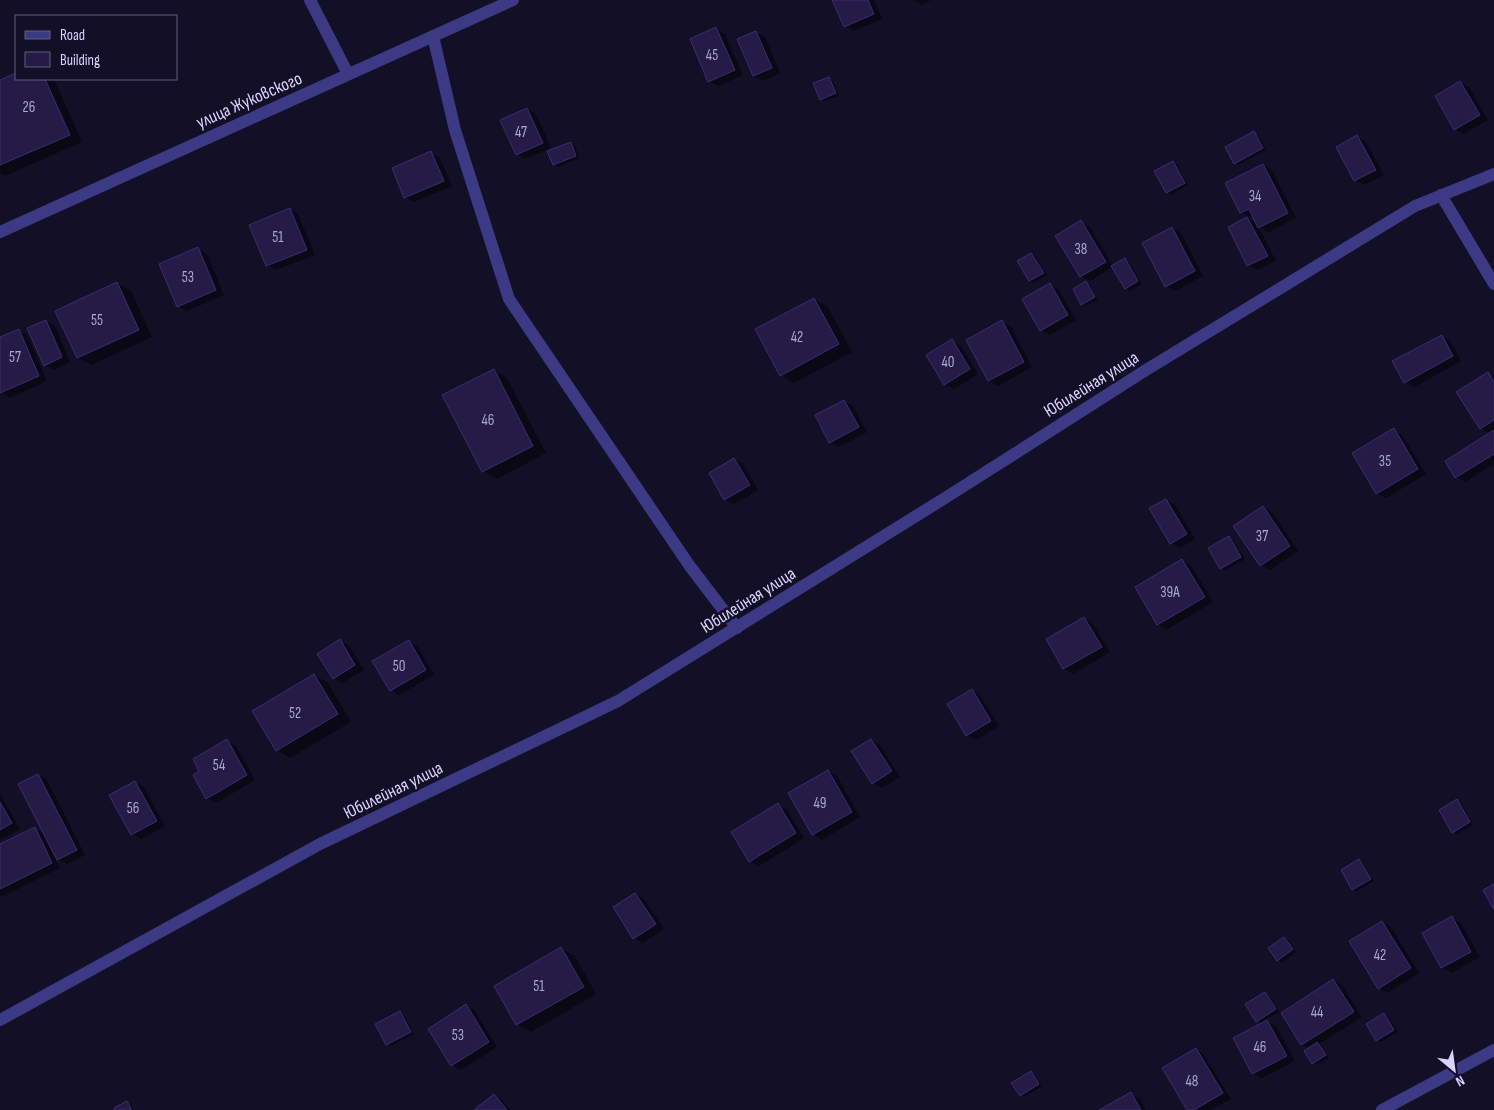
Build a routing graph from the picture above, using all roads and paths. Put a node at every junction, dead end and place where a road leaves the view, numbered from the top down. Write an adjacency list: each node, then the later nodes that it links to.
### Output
1 (310, 0): 4 (street)
2 (513, 0): 3 (street, улица Жуковского)
3 (433, 36): 4 (street, улица Жуковского); 9 (street)
4 (348, 74): 7 (street, улица Жуковского)
5 (1494, 174): 6 (street, Юбилейная улица)
6 (1441, 195): 8 (street); 9 (street, Юбилейная улица)
7 (0, 232)
8 (1494, 284)
9 (737, 628): 10 (street, Юбилейная улица)
10 (0, 1020)
11 (1494, 1050): 12 (street)
12 (1382, 1110)

